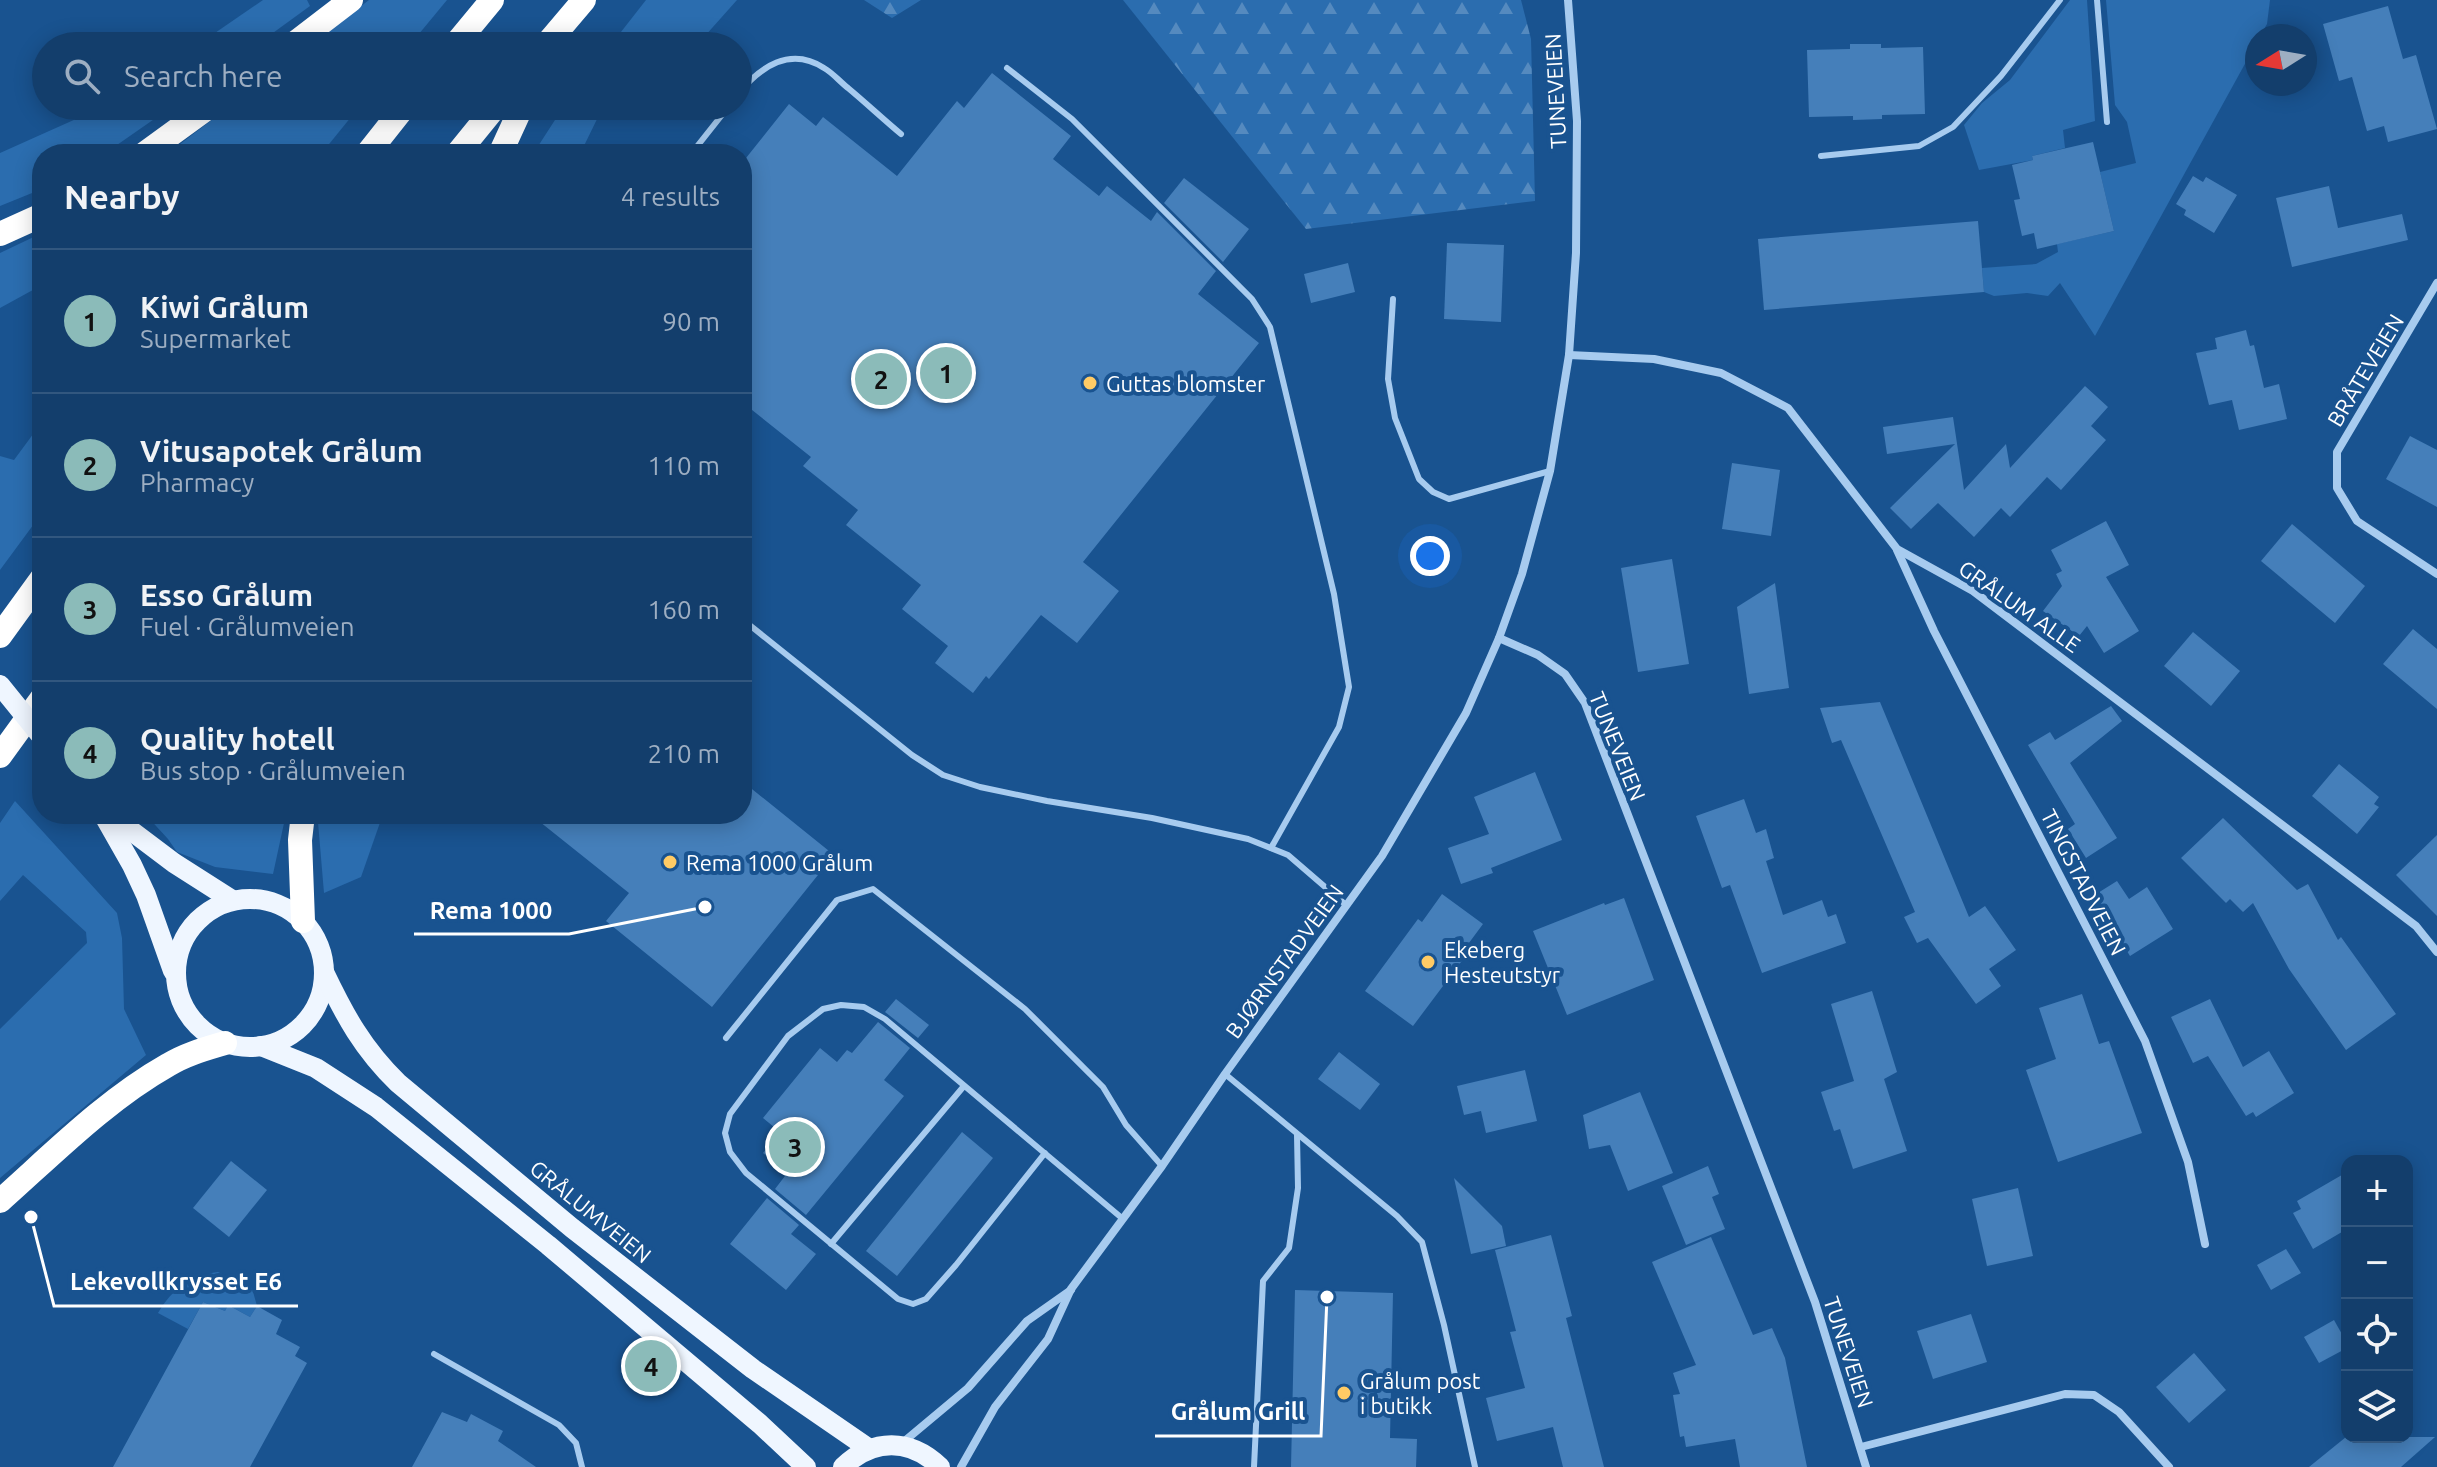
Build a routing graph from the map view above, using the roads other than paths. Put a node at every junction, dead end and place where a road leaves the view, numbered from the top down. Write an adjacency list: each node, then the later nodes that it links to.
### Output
1 (351, 0): 7 (highway)
2 (492, 0): 8 (highway)
3 (584, 0): 9 (highway)
4 (1568, 0): 29 (street, TUNEVEIEN)
5 (2060, 0): 24 (lane)
6 (2097, 0): 17 (lane)
7 (309, 32)
8 (466, 32)
9 (558, 32)
10 (1007, 68): 44 (lane)
11 (752, 78): 18 (lane)
12 (191, 120): 19 (highway)
13 (394, 120): 20 (highway)
14 (485, 120): 21 (highway)
15 (516, 120): 22 (highway)
16 (718, 120): 23 (lane)
17 (2107, 122)
18 (901, 134)
19 (158, 144)
20 (375, 144)
21 (465, 144)
22 (505, 144)
23 (699, 144)
24 (1821, 156)
25 (32, 220): 26 (highway)
26 (0, 234)
27 (2437, 283): 32 (street, BRÅTEVEIEN)
28 (1393, 299): 30 (lane)
29 (1569, 355): 30 (street, TUNEVEIEN); 31 (street, GRÅLUM ALLE)
30 (1550, 471): 36 (street, TUNEVEIEN)
31 (1897, 549): 48 (street, GRÅLUM ALLE); 62 (street, TINGSTADVEIEN)
32 (2437, 574)
33 (32, 592): 35 (highway)
34 (752, 627): 44 (lane)
35 (0, 636)
36 (1499, 638): 46 (street, BJØRNSTADVEIEN); 66 (street, TUNEVEIEN)
37 (0, 685): 39 (main road, bridge)
38 (32, 712): 40 (highway)
39 (32, 725)
40 (0, 756)
41 (109, 824): 50 (main road)
42 (122, 824): 45 (main road)
43 (302, 824): 47 (highway)
44 (1271, 848): 46 (lane)
45 (232, 900): 47 (main road); 50 (main road)
46 (1346, 905): 54 (street, BJØRNSTADVEIEN)
47 (303, 921): 49 (main road)
48 (2437, 952)
49 (324, 972): 53 (main road); 67 (main road, GRÅLUMVEIEN)
50 (176, 979): 52 (main road)
51 (726, 1038): 58 (lane)
52 (225, 1043): 53 (main road); 59 (highway)
53 (261, 1046): 69 (main road)
54 (1225, 1074): 56 (lane); 58 (street, BJØRNSTADVEIEN)
55 (964, 1086): 57 (lane); 61 (lane); 61 (lane)
56 (1297, 1135): 73 (lane); 74 (lane)
57 (1045, 1153): 60 (lane); 61 (lane)
58 (1162, 1166): 60 (street, BJØRNSTADVEIEN)
59 (0, 1201)
60 (1123, 1219): 63 (street, BJØRNSTADVEIEN)
61 (831, 1244)
62 (2205, 1244)
63 (1071, 1289): 65 (street, BJØRNSTADVEIEN); 72 (street, BJØRNSTADVEIEN)
64 (434, 1354): 68 (lane)
65 (901, 1444): 67 (main road); 71 (main road)
66 (1861, 1447): 75 (street, TUNEVEIEN); 76 (street)
67 (868, 1448): 70 (main road)
68 (582, 1467)
69 (806, 1467)
70 (843, 1467)
71 (940, 1467)
72 (961, 1467)
73 (1254, 1467)
74 (1475, 1467)
75 (1866, 1467)
76 (2169, 1467)

